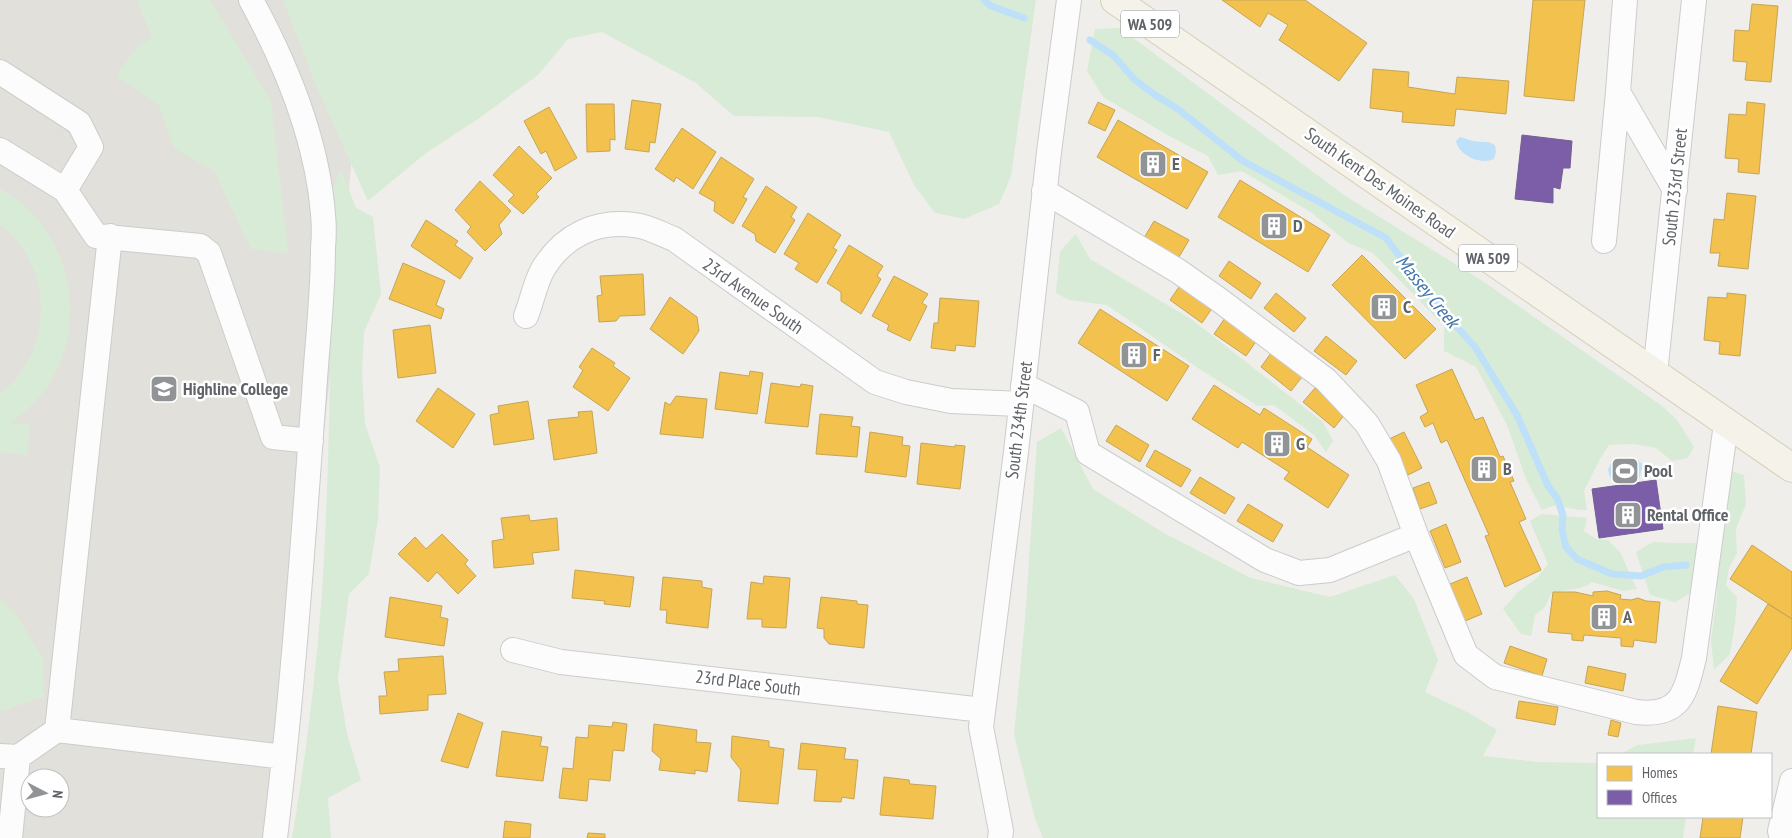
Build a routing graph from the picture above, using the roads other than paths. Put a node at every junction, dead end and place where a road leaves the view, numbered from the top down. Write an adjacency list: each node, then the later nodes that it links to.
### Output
1 (251, 0): 18 (street)
2 (1069, 0): 11 (street, South 234th Street)
3 (1116, 0): 15 (main road, South Kent Des Moines Road / WA 509)
4 (1625, 0): 7 (street)
5 (1694, 0): 10 (street, South 233rd Street)
6 (0, 72): 9 (street)
7 (1618, 92): 10 (street); 13 (street)
8 (0, 150): 9 (street)
9 (65, 190): 12 (street)
10 (1675, 190): 15 (street, South 233rd Street)
11 (1044, 191): 16 (street, South 234th Street); 20 (street)
12 (110, 236): 18 (street); 23 (street)
13 (1604, 241)
14 (526, 316): 16 (street, 23rd Avenue South)
15 (1655, 374): 17 (main road, South Kent Des Moines Road / WA 509)
16 (1022, 394): 20 (street); 22 (street, South 234th Street)
17 (1726, 424): 19 (main road, South Kent Des Moines Road / WA 509); 20 (street)
18 (311, 441): 25 (street)
19 (1792, 468)
20 (1416, 534)
21 (513, 650): 22 (street, 23rd Place South)
22 (983, 710): 29 (street, South 234th Street)
23 (57, 730): 24 (street); 25 (street)
24 (9, 757): 27 (street)
25 (284, 757): 28 (street)
26 (1792, 781): 30 (street)
27 (10, 838)
28 (275, 838)
29 (1000, 838)
30 (1782, 838)

